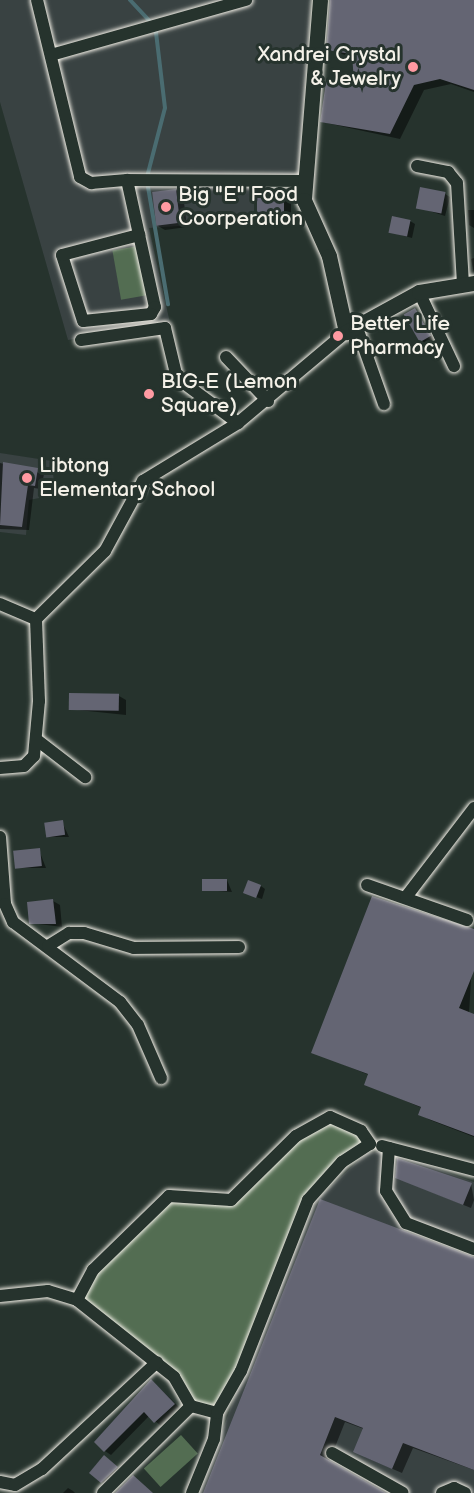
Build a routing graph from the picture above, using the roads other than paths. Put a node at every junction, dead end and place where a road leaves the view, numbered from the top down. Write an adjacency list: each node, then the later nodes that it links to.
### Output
1 (37, 0): 4 (street)
2 (246, 0): 4 (street)
3 (320, 0): 7 (main road)
4 (51, 55): 6 (street)
5 (417, 166): 9 (street)
6 (127, 180): 7 (street); 8 (street)
7 (305, 181): 11 (main road)
8 (139, 235): 8 (street)
9 (471, 285): 10 (main road)
10 (420, 292): 11 (main road); 14 (street)
11 (351, 328): 15 (street); 16 (street)
12 (81, 340): 17 (street)
13 (226, 357): 15 (street)
14 (454, 366)
15 (268, 401): 17 (street)
16 (384, 404)
17 (238, 423): 19 (street)
18 (0, 604): 19 (street)
19 (36, 619): 20 (street)
20 (37, 740): 21 (street); 22 (street)
21 (1, 772)
22 (85, 777)
23 (474, 807): 26 (street)
24 (0, 837): 27 (street)
25 (367, 885): 26 (street)
26 (406, 897): 28 (street)
27 (3, 904): 29 (street)
28 (467, 920)
29 (48, 946): 30 (street); 31 (street)
30 (239, 947)
31 (161, 1078)
32 (370, 1144): 33 (street); 37 (street); 40 (street)
33 (389, 1148): 34 (street); 35 (street)
34 (474, 1170)
35 (474, 1249)
36 (0, 1296): 37 (street)
37 (77, 1300): 38 (street)
38 (157, 1362): 39 (street); 42 (street)
39 (191, 1406): 40 (street); 43 (street)
40 (217, 1413): 44 (street)
41 (332, 1453): 45 (street)
42 (0, 1482)
43 (103, 1493)
44 (192, 1493)
45 (403, 1493)
46 (442, 1493): 47 (street)
47 (465, 1493)

